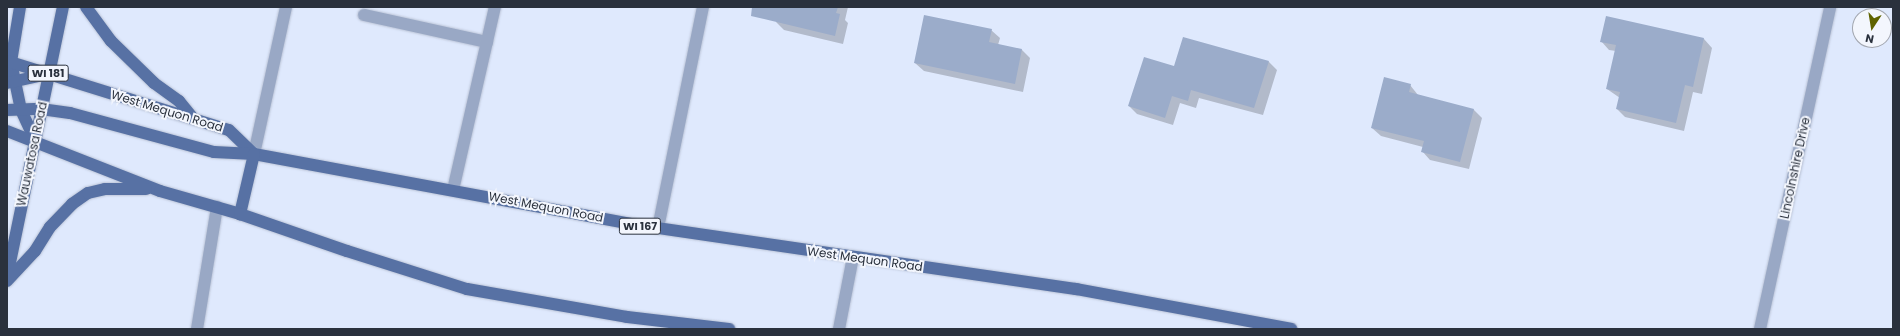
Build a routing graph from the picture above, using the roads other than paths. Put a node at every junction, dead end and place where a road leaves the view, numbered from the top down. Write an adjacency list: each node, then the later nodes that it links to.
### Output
1 (20, 7): 10 (main road)
2 (63, 7): 11 (main road, Wauwatosa Road / WI 181)
3 (86, 7): 16 (main road)
4 (286, 7): 19 (street)
5 (495, 7): 9 (street)
6 (703, 7): 24 (street)
7 (1830, 7): 32 (street, Lincolnshire Drive)
8 (364, 15): 9 (street)
9 (487, 42): 20 (street)
10 (9, 61): 11 (main road, West Mequon Road); 12 (main road)
11 (48, 74): 12 (main road); 15 (main road, Wauwatosa Road / WI 181); 16 (main road, West Mequon Road)
12 (10, 83): 14 (main road)
13 (7, 110): 14 (main road)
14 (21, 110): 15 (main road); 18 (main road)
15 (41, 110): 18 (main road, Wauwatosa Road / WI 181); 19 (main road)
16 (193, 118): 19 (main road, West Mequon Road)
17 (7, 131): 18 (main road)
18 (35, 140): 21 (main road); 26 (main road, Wauwatosa Road / WI 181)
19 (254, 154): 20 (main road, West Mequon Road / WI 167); 23 (main road)
20 (453, 190): 24 (main road, West Mequon Road / WI 167)
21 (160, 191): 22 (main road); 27 (main road)
22 (217, 207): 23 (main road); 28 (street)
23 (240, 214): 29 (main road)
24 (658, 228): 25 (main road, West Mequon Road / WI 167)
25 (853, 257): 30 (street); 31 (main road, West Mequon Road / WI 167)
26 (7, 277)
27 (7, 281)
28 (197, 329)
29 (729, 329)
30 (839, 329)
31 (1291, 329)
32 (1760, 329)

